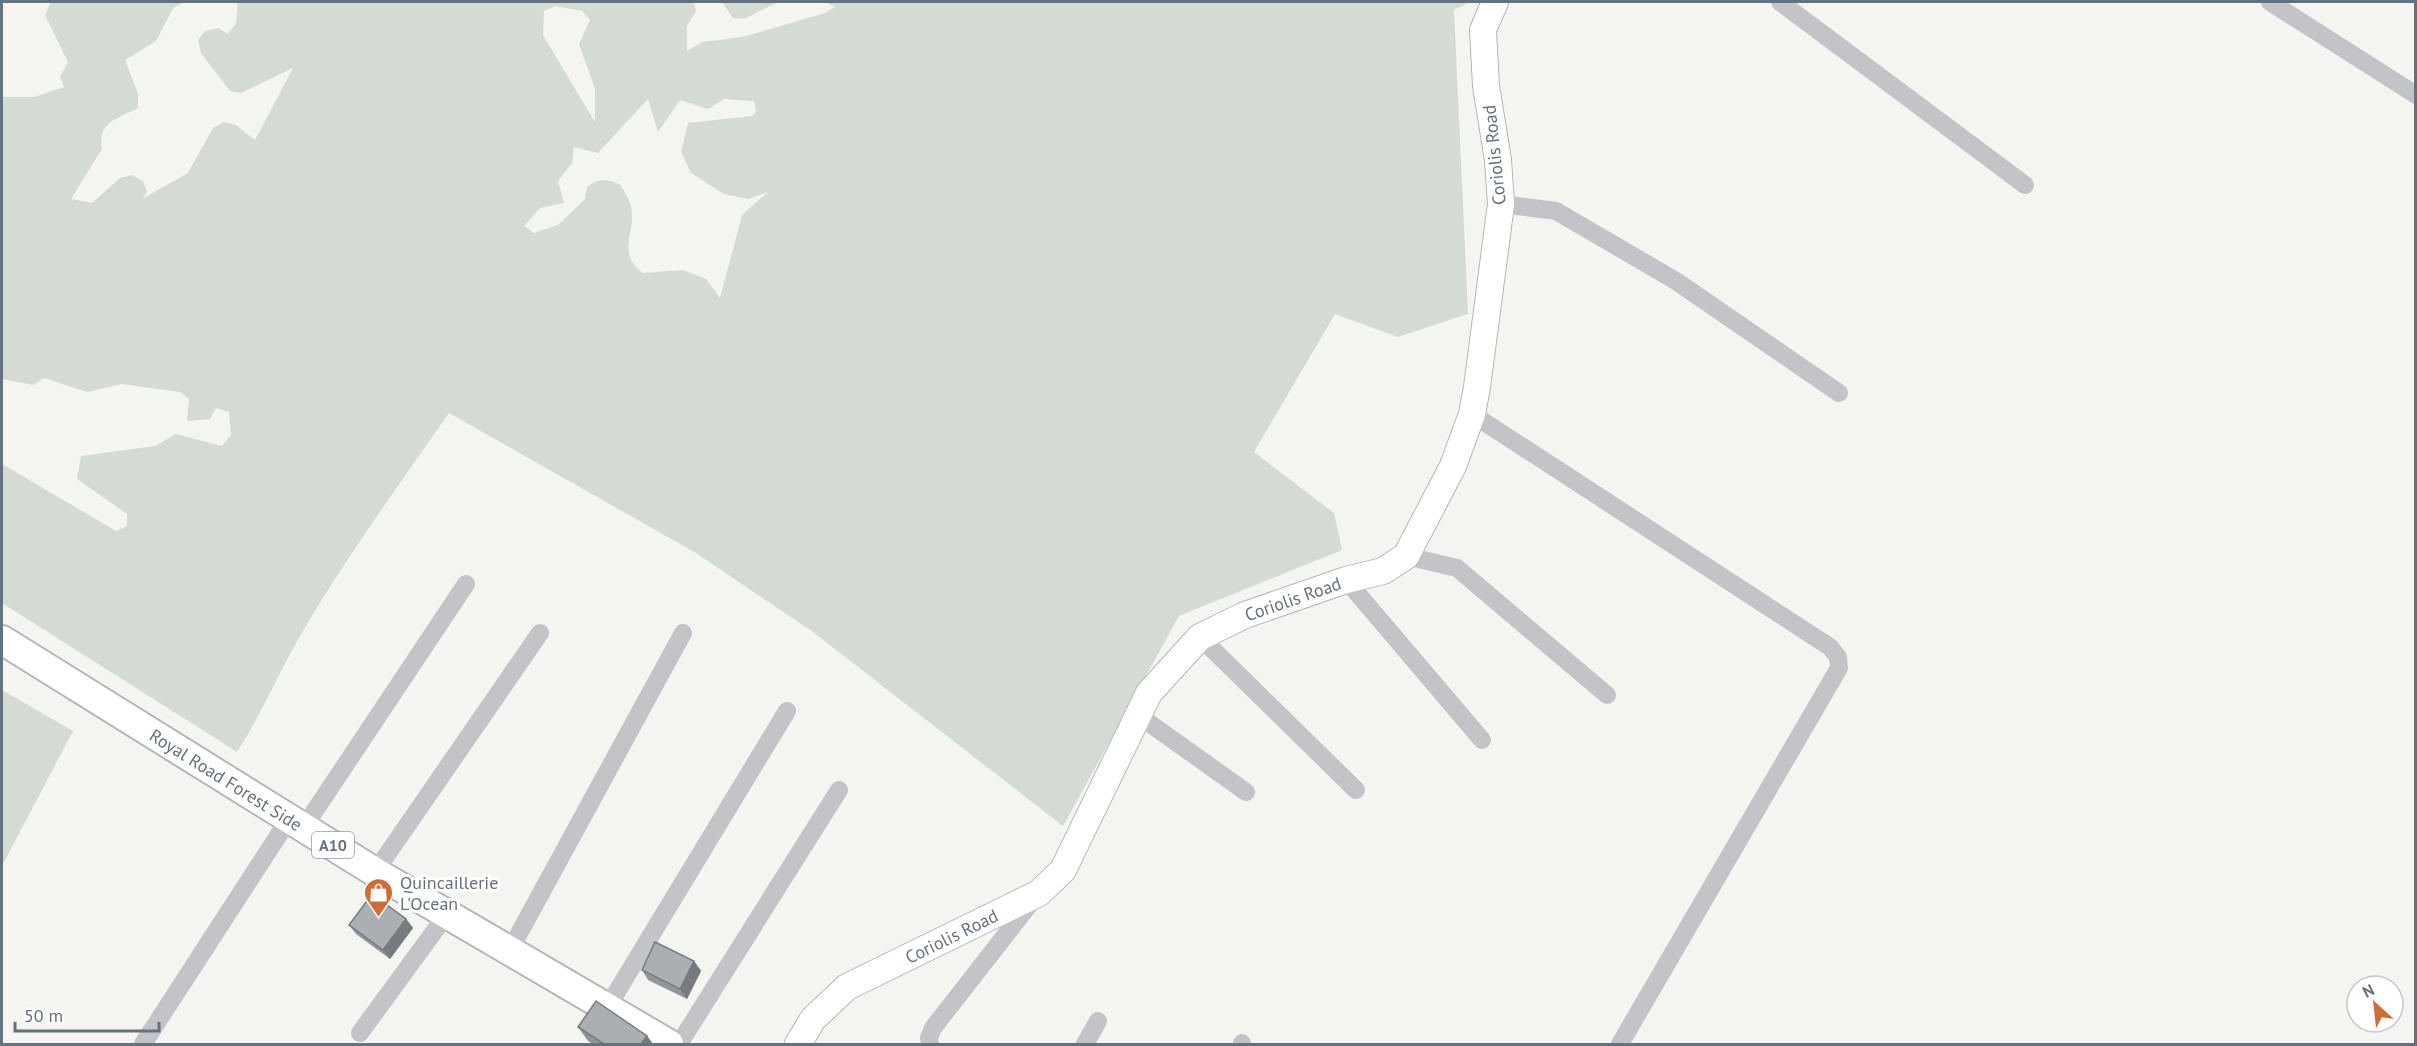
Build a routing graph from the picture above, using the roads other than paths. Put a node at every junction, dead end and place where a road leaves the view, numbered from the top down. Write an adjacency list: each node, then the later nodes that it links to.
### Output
1 (1495, 2): 6 (main road, Coriolis Road)
2 (1780, 2): 5 (street)
3 (2270, 2): 4 (street)
4 (2415, 95)
5 (2025, 185)
6 (1501, 204): 7 (street); 8 (main road, Coriolis Road)
7 (1839, 393)
8 (1472, 414): 9 (main road, Coriolis Road); 37 (street)
9 (1406, 556): 10 (main road, Coriolis Road); 16 (street)
10 (1346, 580): 14 (main road, Coriolis Road); 19 (street)
11 (466, 584): 23 (street)
12 (540, 633): 24 (street)
13 (683, 633): 27 (street)
14 (1200, 638): 18 (main road, Coriolis Road); 21 (street)
15 (2, 640): 23 (main road, Royal Road Forest Side / A10)
16 (1606, 695)
17 (787, 711): 28 (street)
18 (1138, 715): 22 (street); 25 (main road, Coriolis Road)
19 (1482, 740)
20 (839, 790): 33 (street)
21 (1356, 790)
22 (1246, 792)
23 (297, 823): 24 (main road, Royal Road Forest Side / A10); 31 (street)
24 (375, 872): 26 (main road, Royal Road Forest Side / A10)
25 (1039, 893): 34 (main road, Coriolis Road); 35 (street)
26 (447, 914): 27 (main road, Royal Road Forest Side / A10); 30 (street)
27 (510, 950): 28 (main road, Royal Road Forest Side / A10)
28 (607, 1008): 32 (main road, Royal Road Forest Side / A10)
29 (1098, 1021): 36 (street)
30 (360, 1033)
31 (143, 1044)
32 (669, 1044)
33 (679, 1044)
34 (798, 1044)
35 (930, 1044)
36 (1085, 1044)
37 (1620, 1044)

